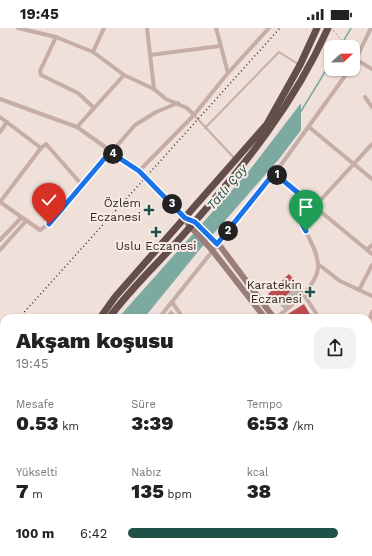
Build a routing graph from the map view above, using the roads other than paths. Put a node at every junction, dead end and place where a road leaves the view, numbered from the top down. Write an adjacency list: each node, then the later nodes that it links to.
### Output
1 (18, 28): 9 (street)
2 (104, 28): 11 (street)
3 (147, 28): 13 (street)
4 (216, 28): 10 (street)
5 (269, 28): 17 (street)
6 (317, 28): 15 (highway)
7 (371, 28): 12 (street)
8 (331, 29): 47 (highway)
9 (56, 37): 11 (street); 25 (street)
10 (220, 46): 13 (street); 17 (street)
11 (93, 52): 18 (street)
12 (360, 53)
13 (150, 55): 20 (street)
14 (360, 62): 16 (street)
15 (300, 65): 31 (lane); 36 (highway)
16 (372, 69)
17 (228, 73): 26 (street)
18 (124, 75): 20 (street); 25 (street)
19 (345, 76): 30 (street)
20 (154, 89): 23 (street)
21 (365, 97): 24 (street)
22 (0, 99): 29 (street)
23 (178, 103): 26 (street); 35 (street)
24 (372, 107)
25 (94, 108): 29 (street)
26 (194, 115): 31 (lane); 38 (street)
27 (0, 117): 28 (street)
28 (7, 122): 32 (street); 34 (street)
29 (77, 127): 35 (street)
30 (309, 127): 37 (street); 39 (street)
31 (205, 128): 36 (lane)
32 (0, 132)
33 (372, 144): 37 (street)
34 (41, 148): 41 (street); 42 (street)
35 (110, 152): 38 (street); 41 (street)
36 (236, 160): 45 (highway)
37 (353, 164): 40 (street); 43 (street)
38 (139, 171): 45 (street)
39 (274, 173): 43 (street); 50 (street)
40 (372, 179)
41 (82, 185): 46 (street)
42 (0, 202): 44 (street)
43 (314, 206): 54 (street); 56 (street)
44 (21, 218): 46 (street); 49 (street)
45 (185, 218): 47 (main road); 48 (main road); 62 (highway)
46 (26, 221): 53 (street)
47 (195, 222): 48 (highway); 50 (main road)
48 (190, 228): 52 (main road); 63 (highway)
49 (0, 240)
50 (216, 243): 52 (street); 67 (main road)
51 (372, 245): 54 (street)
52 (211, 249): 61 (street); 66 (main road)
53 (0, 250)
54 (366, 250): 55 (street)
55 (372, 254)
56 (318, 264): 58 (street); 59 (street)
57 (372, 265): 58 (street)
58 (359, 290): 60 (street)
59 (303, 293): 68 (street); 69 (street)
60 (372, 296)
61 (172, 302): 64 (street); 65 (street)
62 (103, 314)
63 (114, 314)
64 (162, 314)
65 (180, 314)
66 (262, 314)
67 (272, 314)
68 (281, 314)
69 (316, 314)

